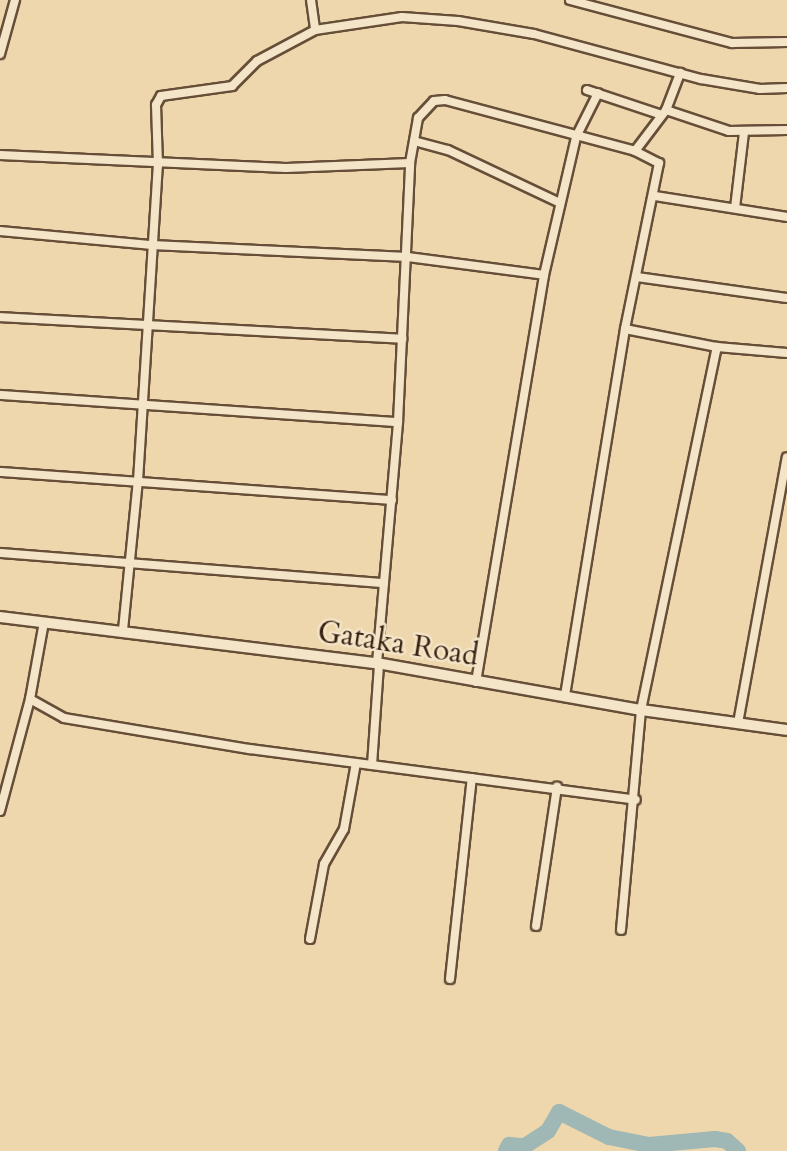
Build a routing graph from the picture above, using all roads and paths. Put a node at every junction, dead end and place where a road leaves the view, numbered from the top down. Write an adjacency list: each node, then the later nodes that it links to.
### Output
1 (15, 0): 7 (street)
2 (312, 0): 5 (street)
3 (570, 0): 4 (street)
4 (587, 3): 6 (street)
5 (314, 30): 8 (street); 20 (street)
6 (787, 42)
7 (1, 48)
8 (680, 73): 9 (street); 12 (street)
9 (787, 88)
10 (587, 90): 11 (street)
11 (598, 93): 12 (street); 15 (street)
12 (664, 112): 14 (street); 17 (street)
13 (787, 130): 14 (street)
14 (744, 132): 23 (street)
15 (576, 137): 16 (street); 17 (street); 22 (street)
16 (414, 141): 19 (street); 22 (street)
17 (635, 151): 21 (street)
18 (0, 155): 20 (street)
19 (410, 163): 20 (street); 27 (street)
20 (158, 165): 26 (street)
21 (655, 195): 23 (street); 29 (street)
22 (559, 203): 28 (street)
23 (736, 208): 24 (street)
24 (787, 217)
25 (0, 232): 26 (street)
26 (152, 245): 27 (street); 32 (street)
27 (408, 257): 28 (street); 34 (street)
28 (544, 275): 51 (street)
29 (637, 277): 30 (street); 33 (street)
30 (787, 298)
31 (0, 317): 32 (street)
32 (145, 324): 34 (street); 38 (street)
33 (625, 329): 35 (street); 52 (street)
34 (402, 339): 39 (street)
35 (717, 347): 36 (street); 54 (street)
36 (787, 353)
37 (0, 395): 38 (street)
38 (142, 404): 39 (street); 42 (street)
39 (398, 422): 43 (street)
40 (787, 457): 55 (street)
41 (0, 472): 42 (street)
42 (138, 481): 43 (street); 45 (street)
43 (392, 500): 46 (street)
44 (0, 553): 45 (street)
45 (128, 564): 46 (street); 49 (street)
46 (384, 583): 50 (street)
47 (0, 617): 48 (street, Gataka Road)
48 (44, 622): 49 (street, Gataka Road); 53 (street)
49 (122, 630): 50 (street, Gataka Road)
50 (378, 663): 51 (street, Gataka Road); 58 (street)
51 (476, 682): 52 (street, Gataka Road)
52 (565, 697): 54 (street, Gataka Road)
53 (30, 699): 57 (street); 62 (street)
54 (641, 710): 55 (street, Gataka Road); 61 (street)
55 (738, 723): 56 (street, Gataka Road)
56 (787, 730)
57 (356, 763): 58 (street); 65 (street)
58 (372, 765): 59 (street)
59 (472, 778): 60 (street); 66 (street)
60 (557, 787): 61 (street); 63 (street)
61 (636, 800): 64 (street)
62 (0, 811)
63 (536, 926)
64 (621, 930)
65 (310, 939)
66 (450, 979)

